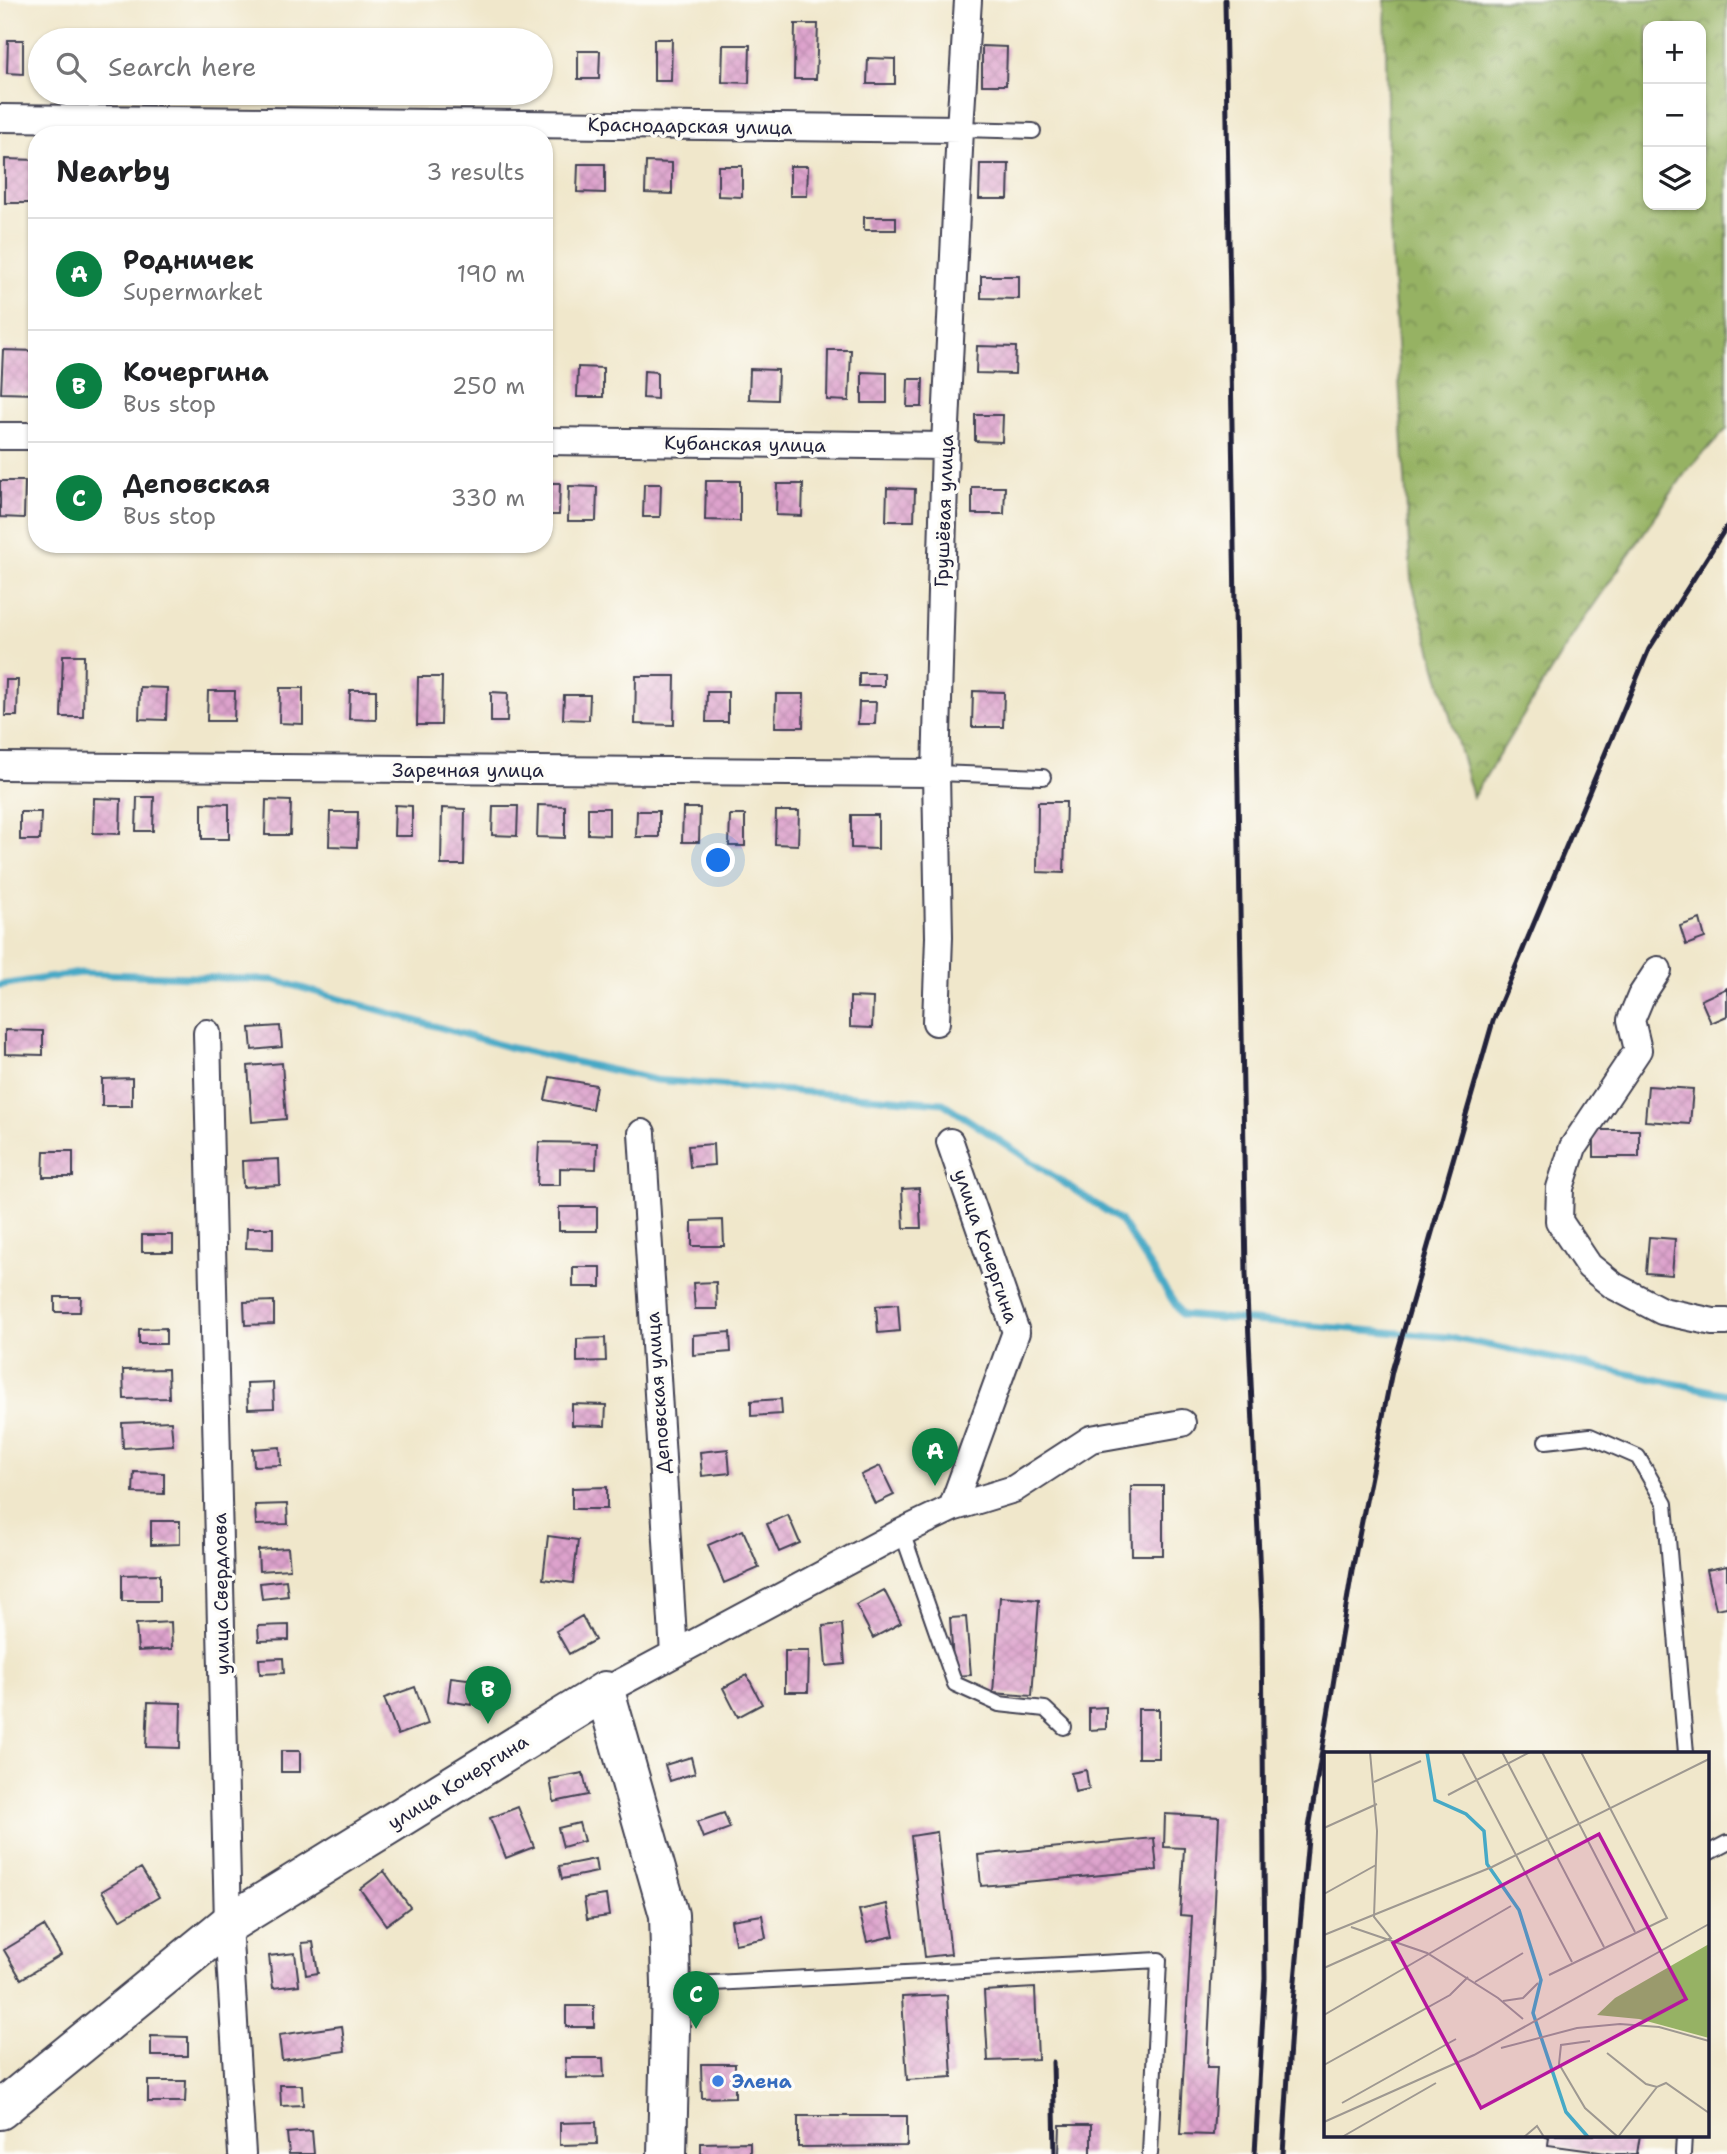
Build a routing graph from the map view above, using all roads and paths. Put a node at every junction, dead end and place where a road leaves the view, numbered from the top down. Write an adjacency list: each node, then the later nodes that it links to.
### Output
1 (968, 0): 3 (street, Грушёвая улица)
2 (0, 118): 3 (street, Краснодарская улица)
3 (960, 129): 4 (lane); 8 (street, Грушёвая улица)
4 (1032, 131)
5 (0, 436): 6 (street)
6 (28, 436)
7 (553, 442): 8 (street, Кубанская улица)
8 (945, 446): 10 (street, Грушёвая улица)
9 (0, 766): 10 (street, Заречная улица)
10 (936, 773): 11 (lane); 13 (street, Грушёвая улица)
11 (1043, 777)
12 (1658, 970): 17 (street)
13 (936, 1022)
14 (207, 1033): 28 (street, улица Свердлова)
15 (642, 1133): 22 (street, Деповская улица)
16 (950, 1142): 20 (street, улица Кочергина)
17 (1727, 1322)
18 (1182, 1423): 20 (street, улица Кочергина)
19 (1546, 1441): 25 (lane)
20 (952, 1508): 21 (street, улица Кочергина)
21 (902, 1532): 22 (street, улица Кочергина); 24 (lane)
22 (674, 1654): 23 (street, улица Кочергина)
23 (605, 1691): 28 (street, улица Кочергина); 29 (street)
24 (1064, 1727)
25 (1686, 1752)
26 (1727, 1843): 27 (lane)
27 (1710, 1852)
28 (228, 1924): 30 (street, улица Кочергина); 32 (street, улица Свердлова)
29 (671, 1985): 33 (street); 34 (lane)
30 (0, 2110)
31 (1684, 2136): 35 (lane)
32 (242, 2154)
33 (667, 2154)
34 (1150, 2154)
35 (1683, 2154)

